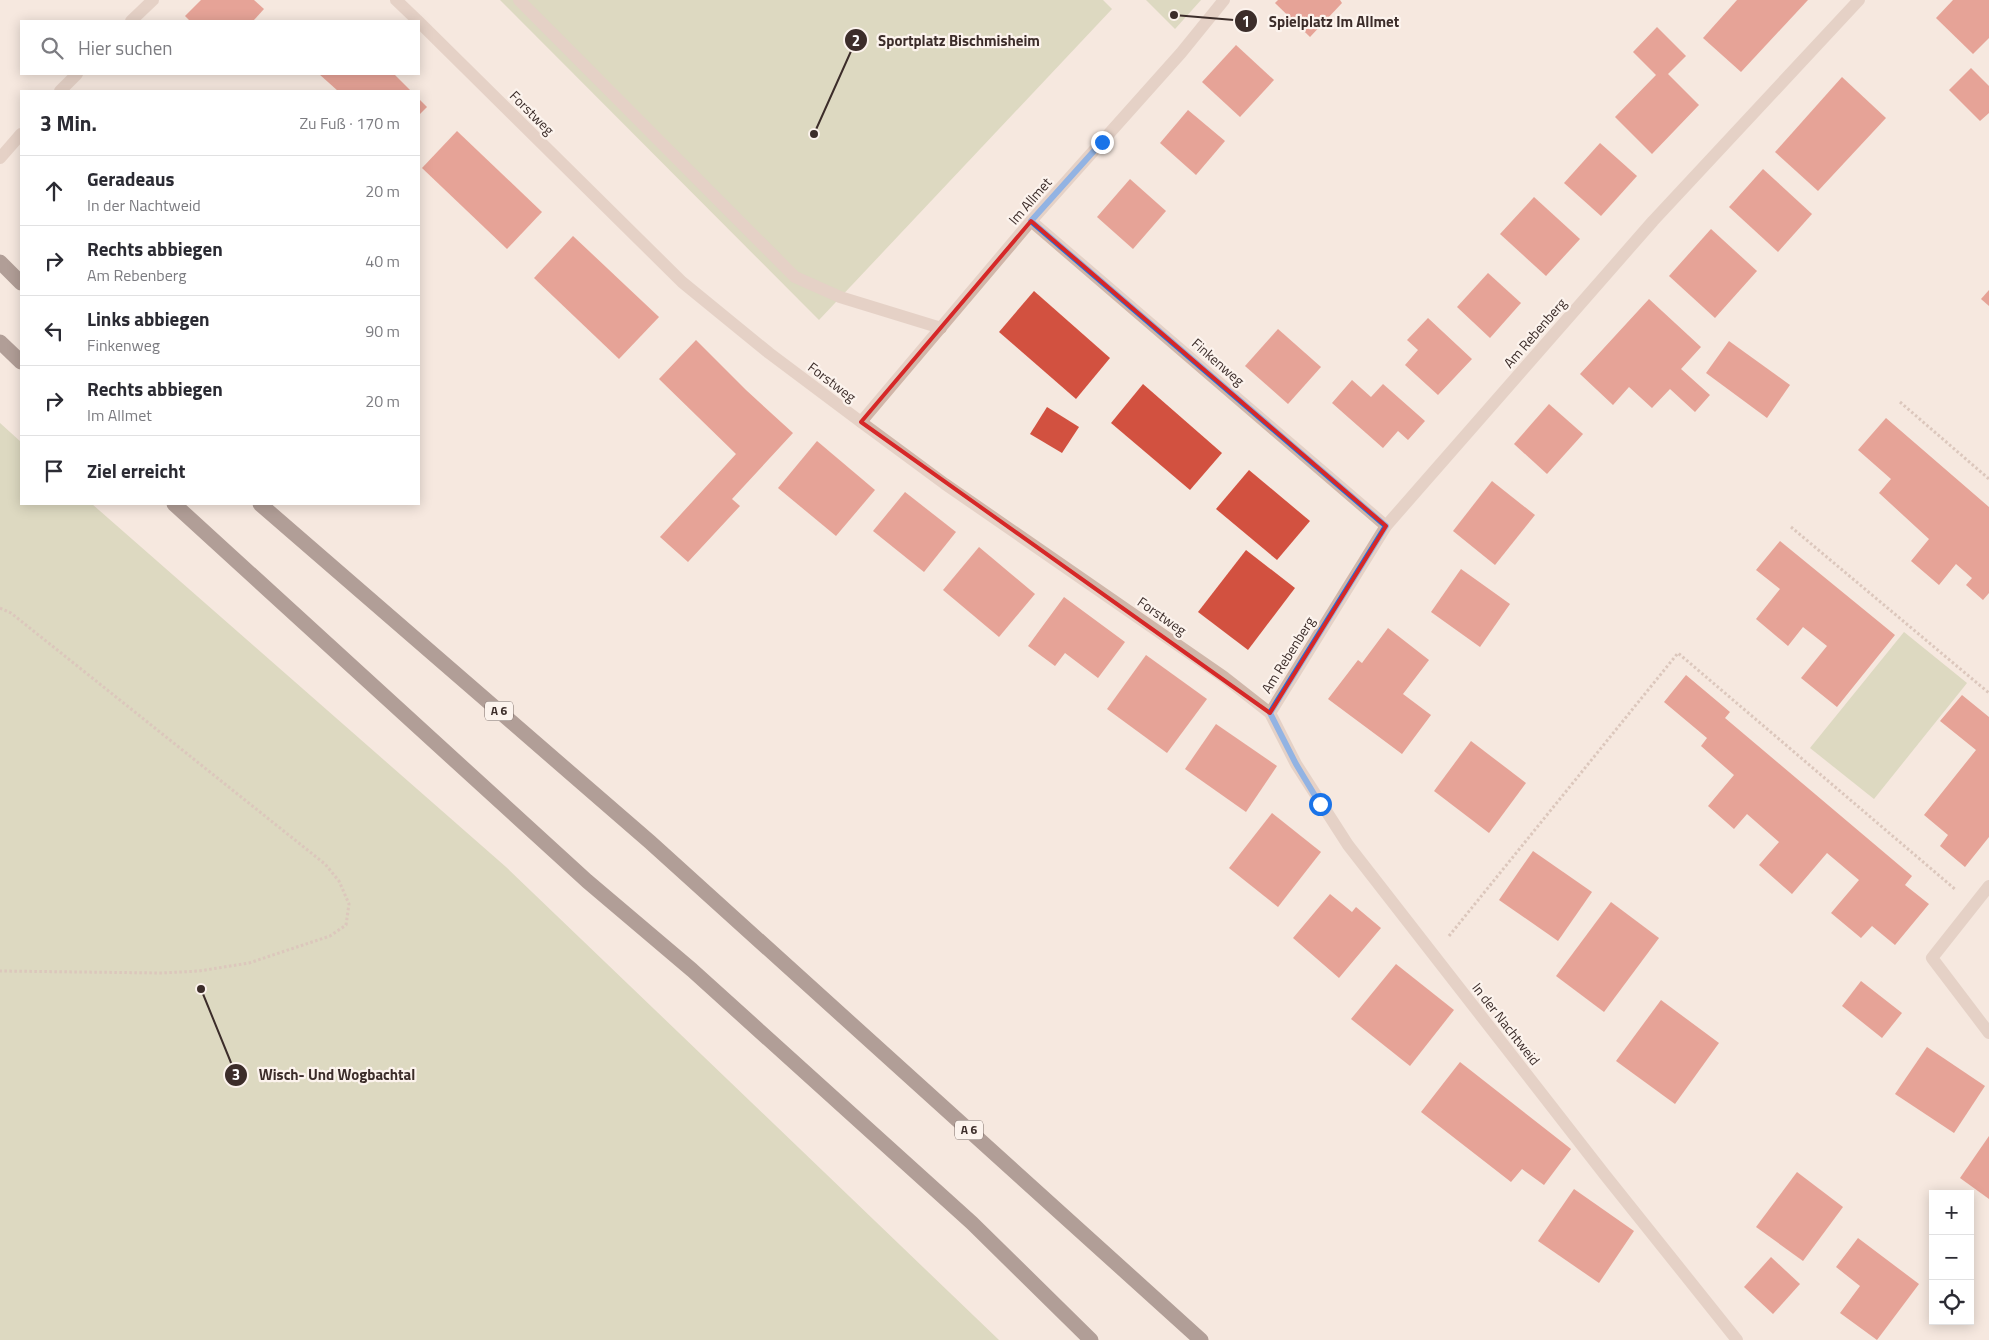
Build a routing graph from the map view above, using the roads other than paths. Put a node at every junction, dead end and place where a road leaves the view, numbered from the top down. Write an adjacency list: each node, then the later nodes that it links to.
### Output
1 (153, 0): 6 (street)
2 (396, 0): 7 (street, Forstweg)
3 (519, 0): 16 (street)
4 (1224, 0): 13 (street, Im Allmet)
5 (1859, 0): 22 (street, Am Rebenberg)
6 (132, 20)
7 (416, 20)
8 (420, 24): 19 (street, Forstweg)
9 (75, 75): 10 (street)
10 (61, 90)
11 (20, 135): 12 (street)
12 (0, 158)
13 (1031, 221): 16 (street, Im Allmet); 22 (street, Finkenweg)
14 (0, 262): 15 (highway)
15 (20, 282)
16 (941, 328): 19 (street, Im Allmet)
17 (0, 342): 18 (highway)
18 (20, 361)
19 (861, 422): 23 (street, Forstweg)
20 (175, 505): 26 (highway)
21 (261, 505): 27 (highway, A 6)
22 (1386, 526): 23 (street, Am Rebenberg)
23 (1270, 713): 28 (street, In der Nachtweid)
24 (1989, 886): 25 (street)
25 (1989, 1033)
26 (1091, 1340)
27 (1201, 1340)
28 (1737, 1340)

